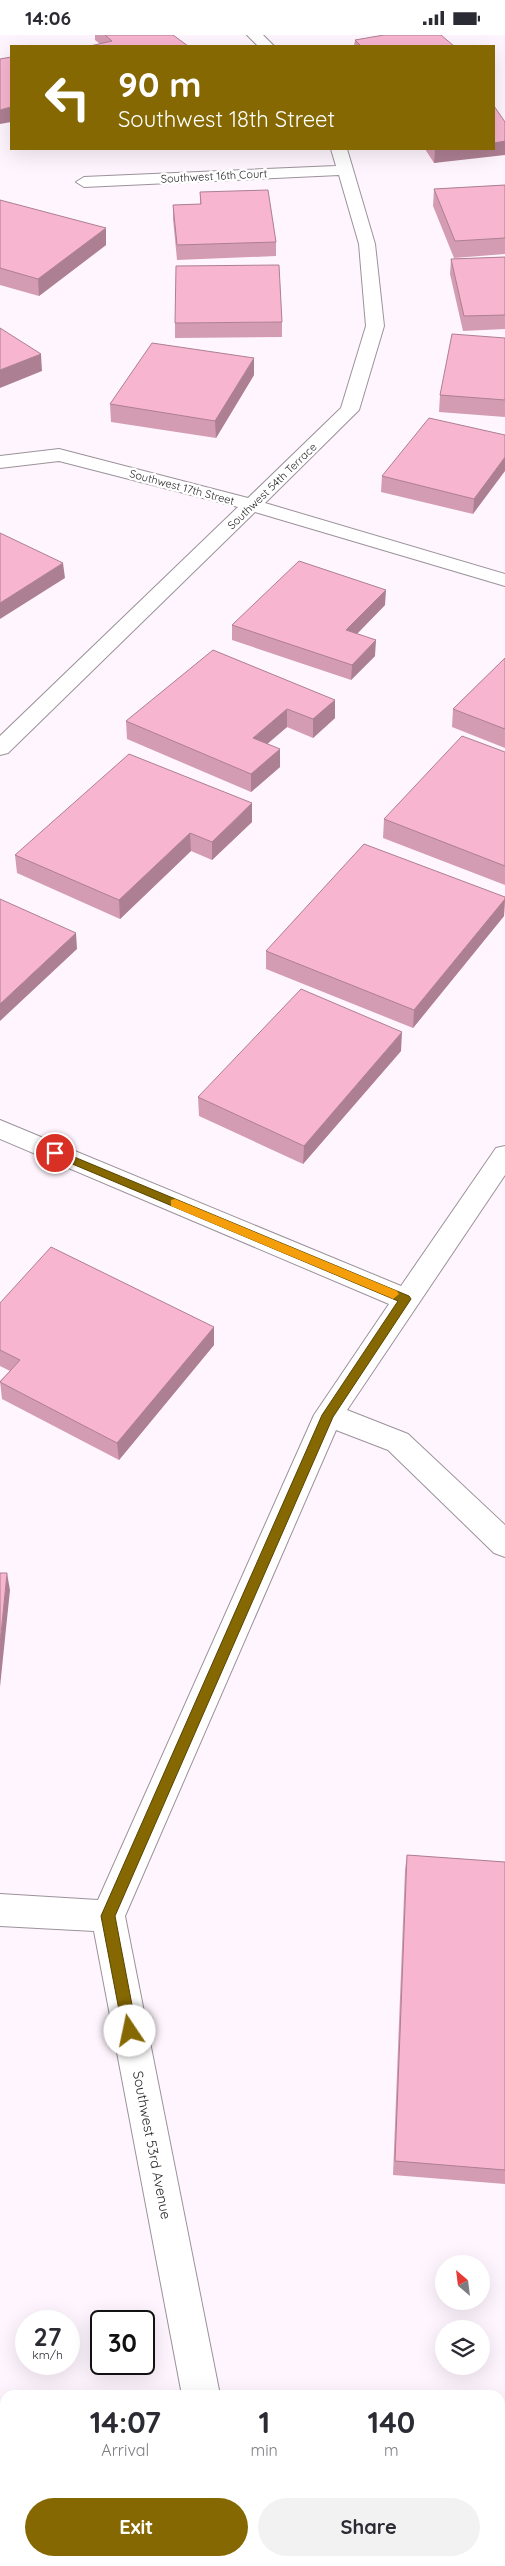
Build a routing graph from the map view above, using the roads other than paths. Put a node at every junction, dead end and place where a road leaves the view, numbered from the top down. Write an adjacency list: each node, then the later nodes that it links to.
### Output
1 (254, 35): 2 (street)
2 (267, 45)
3 (339, 150): 4 (street, Southwest 54th Terrace)
4 (344, 170): 5 (street, Southwest 16th Court); 7 (street, Southwest 54th Terrace)
5 (84, 182)
6 (0, 462): 7 (street, Southwest 17th Street)
7 (252, 505): 8 (street, Southwest 17th Street); 9 (street, Southwest 54th Terrace)
8 (505, 580)
9 (0, 749)
10 (0, 1129): 12 (street)
11 (505, 1155): 12 (street)
12 (405, 1299): 13 (street)
13 (328, 1415): 14 (street); 16 (street)
14 (505, 1544)
15 (0, 1910): 16 (street)
16 (108, 1916): 17 (street, Southwest 53rd Avenue)
17 (200, 2390)

